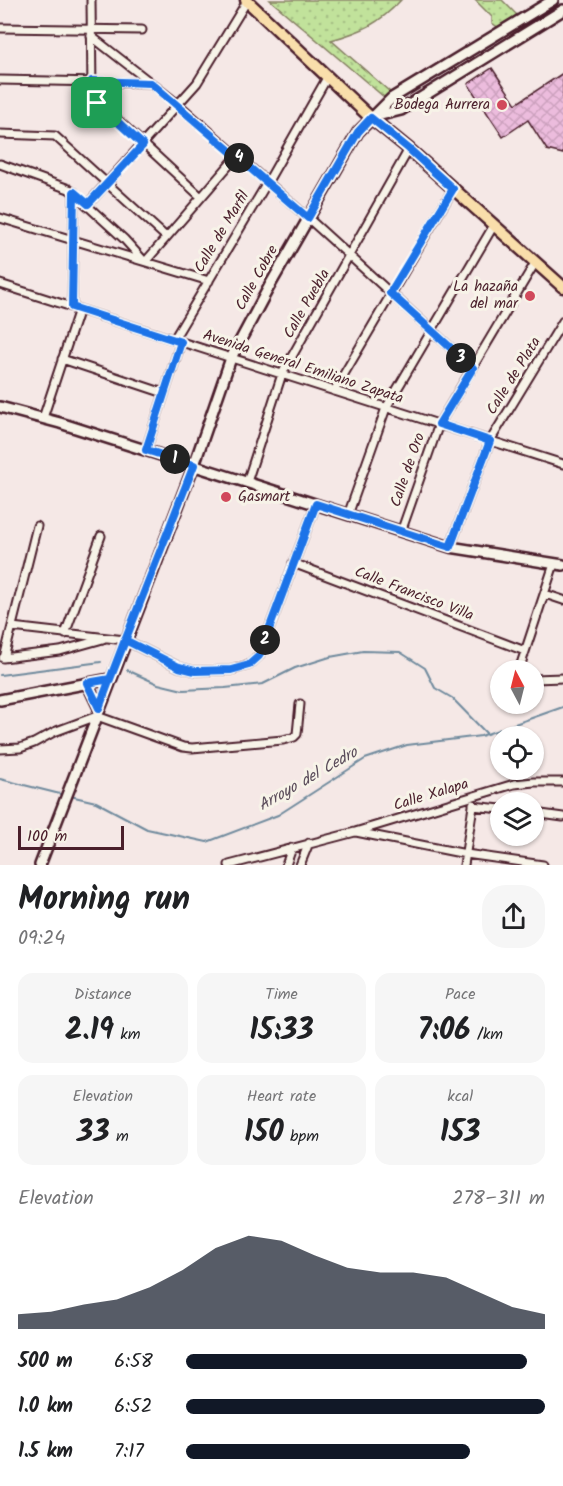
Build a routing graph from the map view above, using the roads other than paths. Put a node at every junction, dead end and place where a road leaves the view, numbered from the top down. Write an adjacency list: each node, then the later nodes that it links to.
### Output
1 (91, 0): 9 (street)
2 (246, 0): 11 (main road); 16 (street)
3 (552, 0): 5 (street, Calle Cobre)
4 (563, 10): 6 (street)
5 (532, 13): 6 (street); 10 (street, Calle Cobre)
6 (541, 24): 12 (street)
7 (0, 28): 9 (street)
8 (142, 30): 9 (street)
9 (91, 33): 14 (street); 15 (street)
10 (444, 67): 12 (street); 17 (street, Calle Cobre)
11 (328, 76): 17 (main road); 24 (street, Calle de Marfil)
12 (452, 78): 17 (street)
13 (0, 80): 14 (street)
14 (92, 81): 15 (street); 19 (street)
15 (151, 83): 16 (street)
16 (178, 104): 19 (street); 21 (street)
17 (371, 118): 20 (main road); 30 (street, Calle Cobre)
18 (0, 134): 23 (street)
19 (143, 145): 23 (street); 27 (street)
20 (409, 149): 25 (main road); 34 (street, Calle Puebla)
21 (237, 156): 24 (street); 27 (street)
22 (0, 164): 26 (street)
23 (108, 183): 28 (street); 32 (street)
24 (267, 183): 30 (street); 37 (street, Calle de Marfil)
25 (453, 189): 31 (main road); 40 (street)
26 (74, 192): 28 (street); 33 (street)
27 (201, 197): 32 (street)
28 (88, 204): 35 (street)
29 (0, 218): 33 (street)
30 (308, 218): 34 (street); 45 (street, Calle Cobre)
31 (494, 225): 36 (main road); 43 (street)
32 (166, 237): 35 (street)
33 (72, 241): 35 (street); 41 (street)
34 (350, 256): 40 (street); 48 (street, Calle Puebla)
35 (145, 261): 37 (street)
36 (535, 263): 39 (main road); 47 (street, Calle de Oro)
37 (209, 281): 44 (street, Calle de Marfil)
38 (0, 284): 41 (street, Avenida General Emiliano Zapata)
39 (563, 287)
40 (390, 293): 43 (street); 49 (street)
41 (75, 308): 44 (street, Avenida General Emiliano Zapata); 46 (street)
42 (563, 321): 55 (street, Calle de Plata)
43 (432, 331): 47 (street); 52 (street)
44 (177, 341): 45 (street, Avenida General Emiliano Zapata); 50 (street, Calle de Marfil)
45 (231, 358): 48 (street, Avenida General Emiliano Zapata); 58 (street, Calle Cobre)
46 (62, 359): 50 (street); 53 (street)
47 (473, 368): 54 (street, Calle de Oro)
48 (282, 374): 49 (street, Avenida General Emiliano Zapata); 59 (street, Calle Puebla)
49 (334, 391): 52 (street, Avenida General Emiliano Zapata)
50 (164, 393): 56 (street, Calle de Marfil)
51 (1, 406): 53 (street)
52 (386, 408): 54 (street, Avenida General Emiliano Zapata); 61 (street)
53 (43, 418): 56 (street)
54 (439, 424): 55 (street, Avenida General Emiliano Zapata); 63 (street, Calle de Oro)
55 (490, 441): 57 (street, Avenida General Emiliano Zapata); 65 (street, Calle de Plata)
56 (146, 450): 58 (street)
57 (563, 464)
58 (194, 465): 59 (street); 73 (street, Calle Cobre)
59 (247, 482): 60 (street)
60 (316, 504): 61 (street); 66 (street)
61 (348, 515): 63 (street)
62 (37, 526): 70 (street)
63 (401, 532): 65 (street)
64 (101, 536): 71 (street)
65 (450, 547): 67 (street)
66 (293, 563): 73 (street); 74 (street, Calle Francisco Villa)
67 (559, 564): 68 (street)
68 (545, 594): 69 (street); 74 (street)
69 (563, 600)
70 (12, 627): 71 (street); 75 (street)
71 (65, 634): 72 (street)
72 (108, 638): 73 (street); 75 (street)
73 (125, 640): 78 (street, Calle Cobre)
74 (525, 651): 76 (street)
75 (2, 658)
76 (522, 660)
77 (563, 678): 79 (street)
78 (110, 679): 80 (street); 83 (street, Calle Cobre)
79 (544, 679)
80 (87, 683): 81 (street); 83 (street)
81 (0, 700)
82 (300, 704): 83 (street)
83 (98, 712): 84 (street); 95 (street, Calle Cobre)
84 (0, 749)
85 (563, 782): 86 (street, Calle Xalapa)
86 (473, 796): 87 (street); 91 (street, Calle Xalapa)
87 (473, 806): 88 (street); 94 (street)
88 (490, 808)
89 (544, 814): 90 (street)
90 (563, 816)
91 (355, 832): 92 (street, Calle Xalapa); 94 (street)
92 (309, 843): 93 (street, Calle Xalapa); 98 (street)
93 (292, 848): 96 (street, Calle Xalapa); 97 (street)
94 (466, 855): 99 (street); 100 (street)
95 (40, 865)
96 (229, 865)
97 (286, 865)
98 (300, 865)
99 (464, 865)
100 (543, 865)

